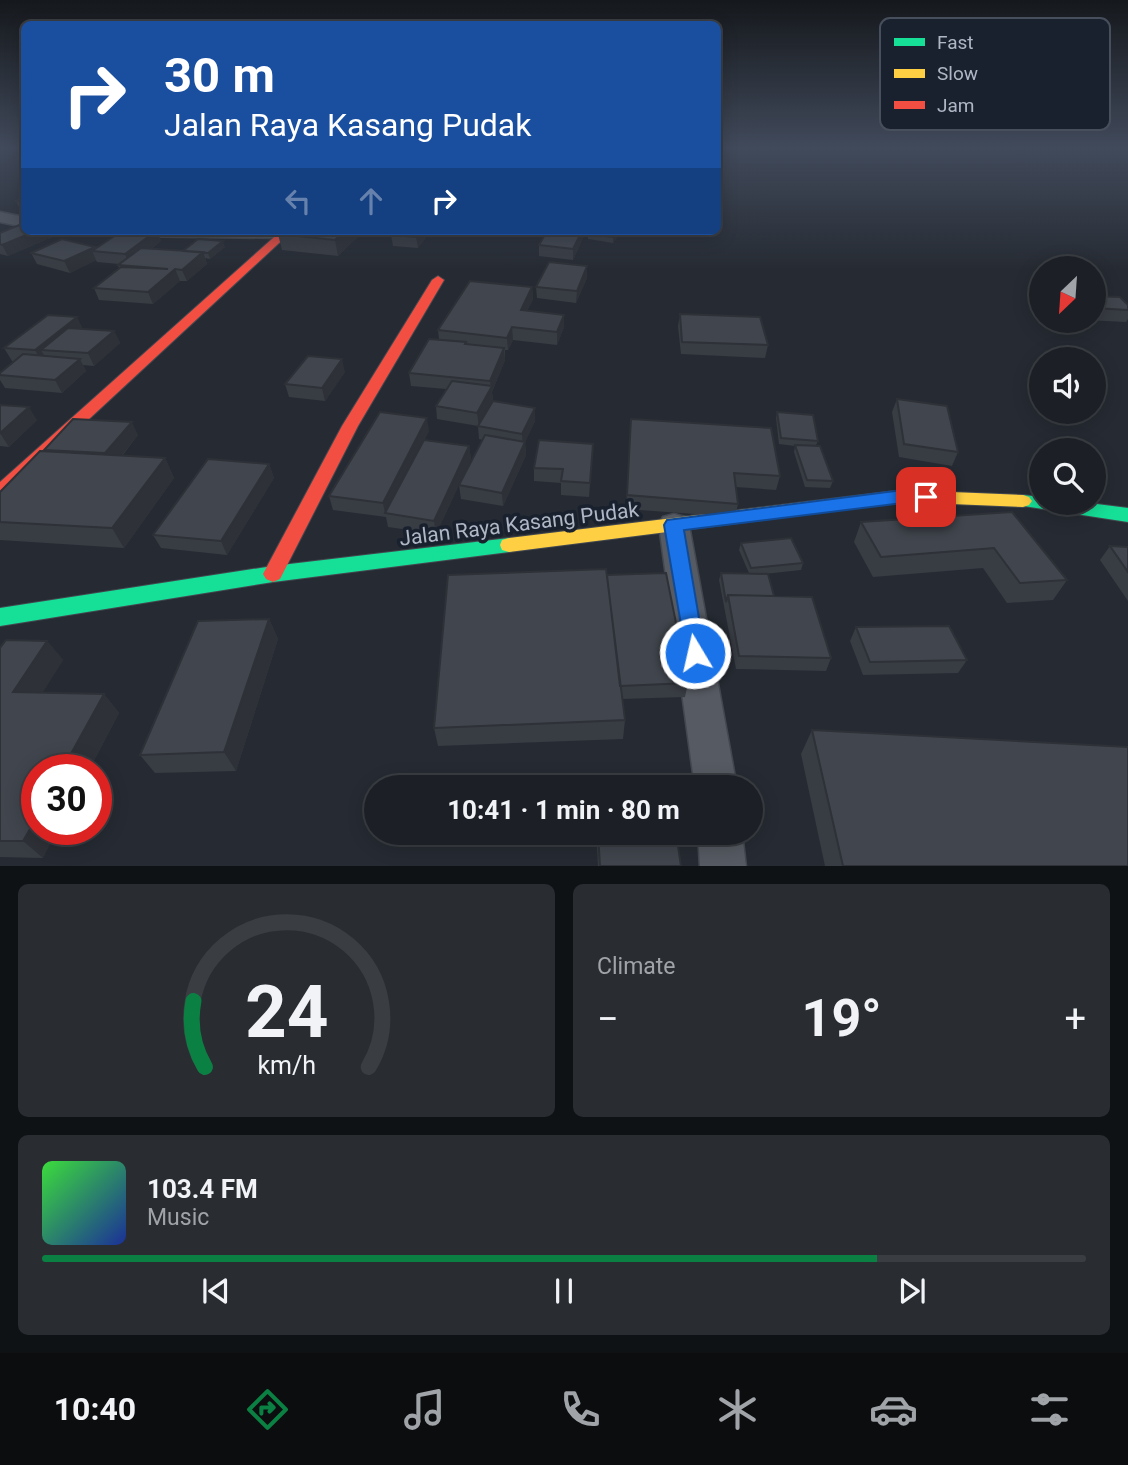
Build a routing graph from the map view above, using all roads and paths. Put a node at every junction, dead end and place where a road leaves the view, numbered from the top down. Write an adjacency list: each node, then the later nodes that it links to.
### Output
1 (0, 217): 2 (street)
2 (21, 221)
3 (283, 235): 5 (street)
4 (438, 280): 8 (street)
5 (0, 492)
6 (1128, 515): 7 (street, Jalan Raya Kasang Pudak)
7 (674, 525): 8 (street, Jalan Raya Kasang Pudak); 10 (street)
8 (273, 575): 9 (street, Jalan Raya Kasang Pudak)
9 (0, 617)
10 (714, 775)
11 (721, 845): 12 (street)
12 (723, 866)

